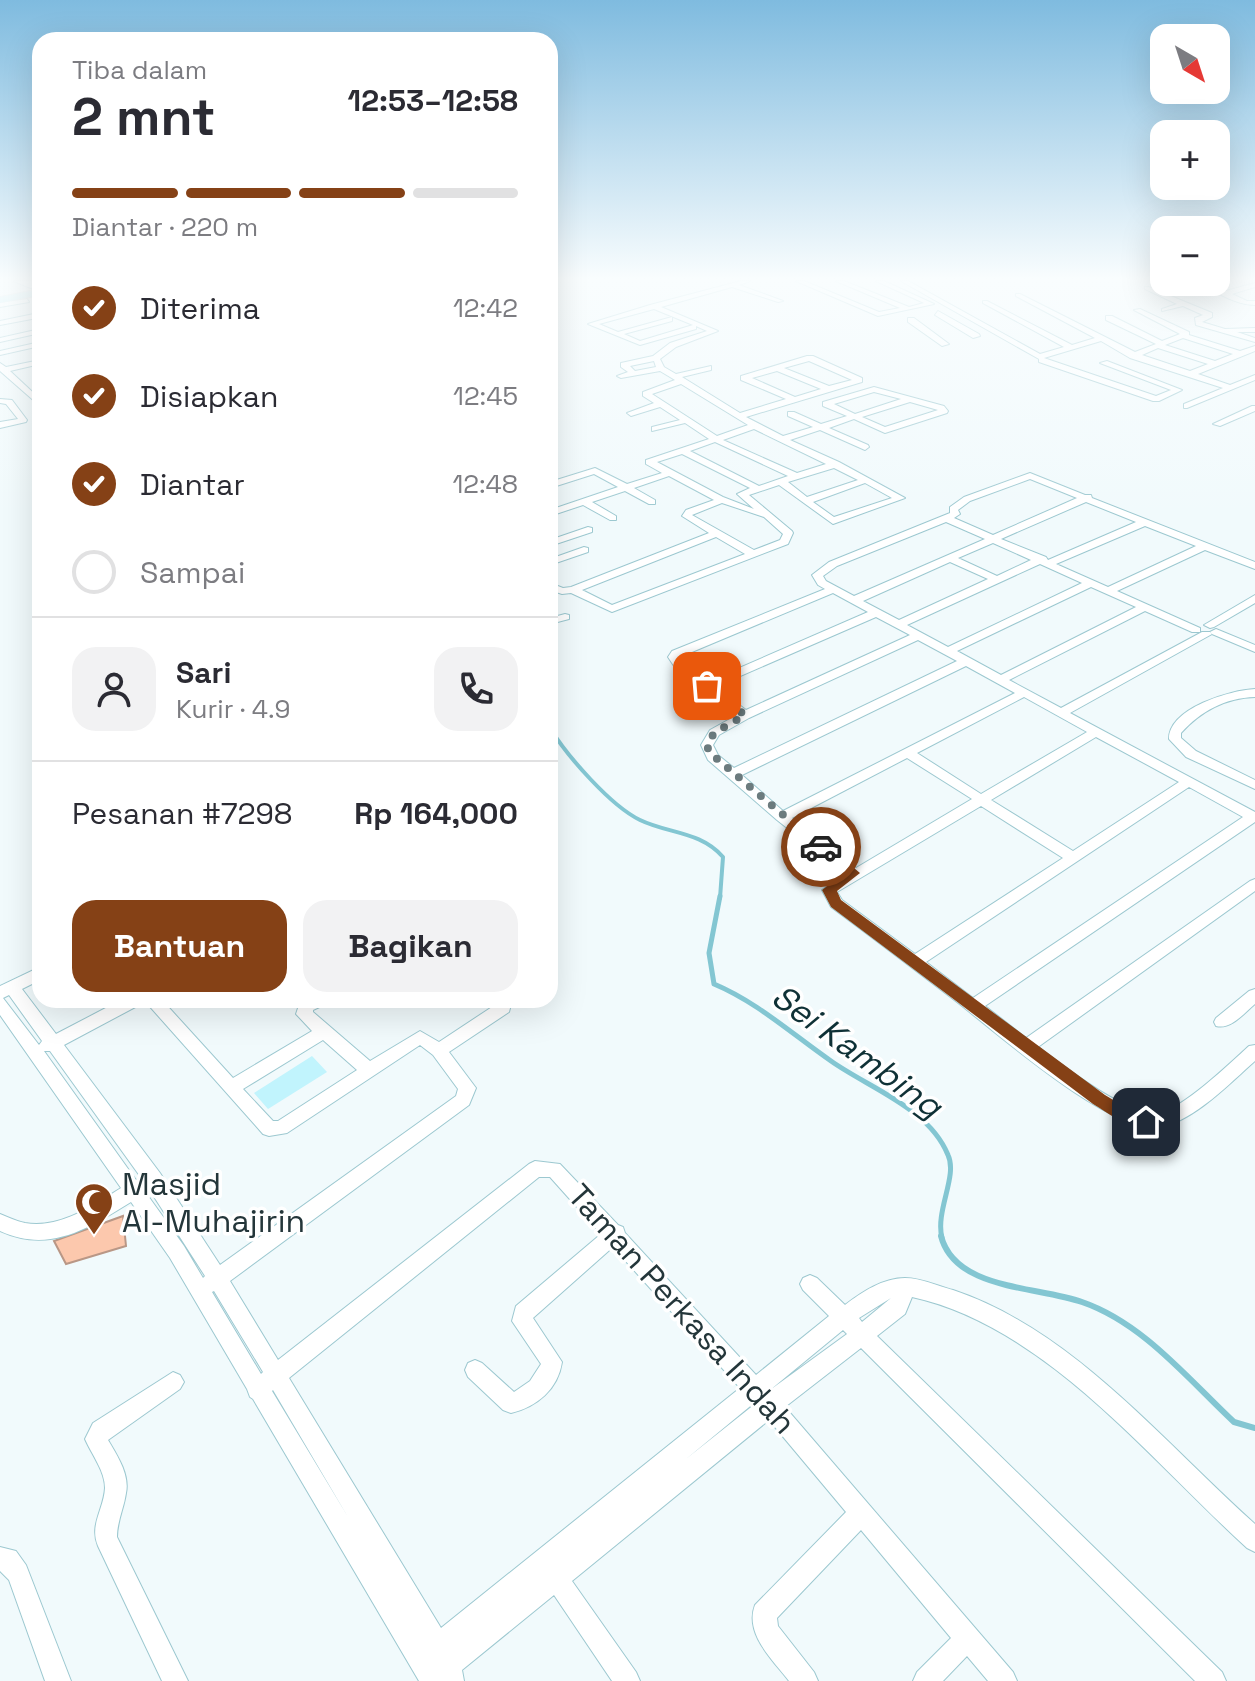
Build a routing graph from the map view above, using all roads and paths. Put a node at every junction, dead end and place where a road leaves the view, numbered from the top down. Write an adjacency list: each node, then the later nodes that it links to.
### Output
1 (649, 359): 18 (street)
2 (657, 359): 14 (street)
3 (810, 359): 16 (street)
4 (813, 359): 26 (street)
5 (1120, 359): 11 (street)
6 (1147, 359): 19 (street)
7 (1203, 359): 12 (street)
8 (1227, 359): 12 (street)
9 (1042, 360): 17 (street)
10 (32, 363): 13 (street)
11 (1106, 364): 17 (street); 17 (street)
12 (1216, 364): 19 (street)
13 (1, 368): 28 (street)
14 (661, 368): 18 (street); 23 (street)
15 (708, 368): 23 (street)
16 (777, 368): 22 (street); 26 (street)
17 (1081, 372): 24 (street)
18 (633, 373): 20 (street)
19 (1190, 374): 25 (street)
20 (621, 376)
21 (1255, 377): 25 (street)
22 (745, 378): 30 (street); 34 (street)
23 (677, 379): 33 (street); 39 (street)
24 (1070, 379)
25 (1229, 387): 35 (street)
26 (828, 389): 30 (street)
27 (32, 392): 28 (street)
28 (27, 393): 29 (street)
29 (32, 397)
30 (793, 399): 34 (street)
31 (910, 399): 40 (street); 40 (street); 47 (street)
32 (0, 401): 43 (street)
33 (659, 404): 37 (street); 41 (street)
34 (777, 404): 39 (street)
35 (1187, 406)
36 (1255, 408): 42 (street)
37 (631, 413)
38 (791, 414): 45 (street)
39 (739, 416): 44 (street)
40 (852, 417): 45 (street); 47 (street)
41 (685, 421): 46 (street); 49 (street)
42 (1217, 424)
43 (0, 425)
44 (755, 426): 49 (street); 50 (street)
45 (821, 428): 50 (street); 51 (street)
46 (655, 429)
47 (885, 430): 48 (street)
48 (899, 436)
49 (715, 439): 52 (street); 55 (street)
50 (784, 439): 53 (street)
51 (865, 447)
52 (683, 451): 54 (street); 60 (street)
53 (836, 464): 55 (street); 56 (street)
54 (670, 473): 59 (street); 63 (street)
55 (797, 477): 57 (street)
56 (866, 480): 64 (street); 64 (street)
57 (780, 481): 60 (street); 64 (street)
58 (558, 483): 59 (street)
59 (627, 488): 65 (street); 66 (street)
60 (756, 488): 61 (street)
61 (742, 494): 63 (street); 69 (street)
62 (1088, 497): 68 (street); 71 (street); 74 (street)
63 (722, 500): 69 (street); 73 (street)
64 (806, 501)
65 (585, 502): 67 (street); 70 (street)
66 (652, 502)
67 (558, 510)
68 (951, 516): 74 (street); 87 (street)
69 (766, 517): 78 (street)
70 (613, 518)
71 (1145, 522): 76 (street); 81 (street)
72 (588, 530): 75 (street)
73 (715, 534): 78 (street); 88 (street)
74 (1000, 536): 79 (street); 81 (street); 81 (street)
75 (558, 540)
76 (1205, 546): 82 (street); 85 (street)
77 (584, 550): 80 (street)
78 (753, 554): 88 (street)
79 (950, 558): 83 (street); 90 (street)
80 (558, 559)
81 (1050, 560): 83 (street); 84 (street); 85 (street)
82 (1255, 566)
83 (998, 580): 95 (street)
84 (1092, 582): 85 (street); 99 (street)
85 (1114, 587): 91 (street); 96 (street)
86 (558, 589): 88 (street)
87 (835, 589): 90 (street); 102 (street)
88 (573, 590)
89 (1255, 599): 96 (street)
90 (855, 600): 92 (street)
91 (1144, 607): 96 (street); 101 (street)
92 (878, 612): 95 (street); 102 (street)
93 (565, 617): 94 (street)
94 (558, 619)
95 (899, 624): 97 (street)
96 (1206, 629): 98 (street); 105 (street)
97 (919, 635): 99 (street); 106 (street)
98 (1255, 649)
99 (948, 651): 100 (street)
100 (967, 661): 101 (street); 109 (street)
101 (1002, 679): 103 (street)
102 (707, 686): 106 (street)
103 (1025, 692): 105 (street); 108 (street)
104 (1255, 693): 111 (street)
105 (1062, 712): 107 (street)
106 (745, 715): 109 (street)
107 (1097, 731): 110 (street); 112 (street)
108 (908, 753): 112 (street); 113 (street)
109 (733, 774): 113 (street)
110 (1188, 782): 114 (street); 115 (street)
111 (1255, 785)
112 (981, 799): 115 (street); 116 (street)
113 (782, 817): 116 (street)
114 (1254, 818): 122 (street)
115 (1073, 858): 118 (street)
116 (853, 873): 118 (street)
117 (1255, 884): 130 (street)
118 (915, 962): 122 (street)
119 (32, 978): 120 (street)
120 (4, 994): 129 (street); 133 (street)
121 (1255, 995): 127 (street)
122 (973, 1006): 130 (street)
123 (120, 1008): 129 (street)
124 (159, 1008): 135 (street)
125 (308, 1008): 128 (street)
126 (503, 1008): 131 (street)
127 (1222, 1022)
128 (323, 1032): 134 (street); 135 (street)
129 (54, 1042): 133 (street); 136 (street)
130 (1028, 1046): 132 (street)
131 (439, 1050): 134 (street); 141 (street)
132 (1255, 1051)
133 (35, 1053): 137 (street)
134 (367, 1069): 135 (street)
135 (231, 1088)
136 (153, 1179): 137 (street); 141 (street)
137 (135, 1189): 138 (street); 141 (street)
138 (0, 1222)
139 (616, 1233): 146 (street); 147 (street, Taman Perkasa Indah); 150 (street, Taman Perkasa Indah)
140 (810, 1284): 143 (street)
141 (210, 1285): 147 (street); 149 (street)
142 (905, 1287): 143 (street); 144 (street); 152 (street)
143 (844, 1317): 144 (street); 145 (street)
144 (863, 1334): 145 (street); 163 (street)
145 (816, 1355): 150 (street)
146 (475, 1370)
147 (276, 1375): 149 (street, Taman Perkasa Indah); 156 (street)
148 (173, 1382): 158 (street)
149 (257, 1390): 156 (street)
150 (763, 1397): 151 (street, Taman Perkasa Indah); 154 (street)
151 (860, 1514): 155 (street, Taman Perkasa Indah); 160 (street)
152 (1255, 1540)
153 (0, 1559): 157 (street)
154 (551, 1570): 156 (street); 159 (street)
155 (967, 1639): 161 (street); 162 (street, Taman Perkasa Indah)
156 (437, 1669)
157 (53, 1679)
158 (175, 1681)
159 (627, 1681)
160 (805, 1681)
161 (926, 1681)
162 (1004, 1681)
163 (1213, 1681)

